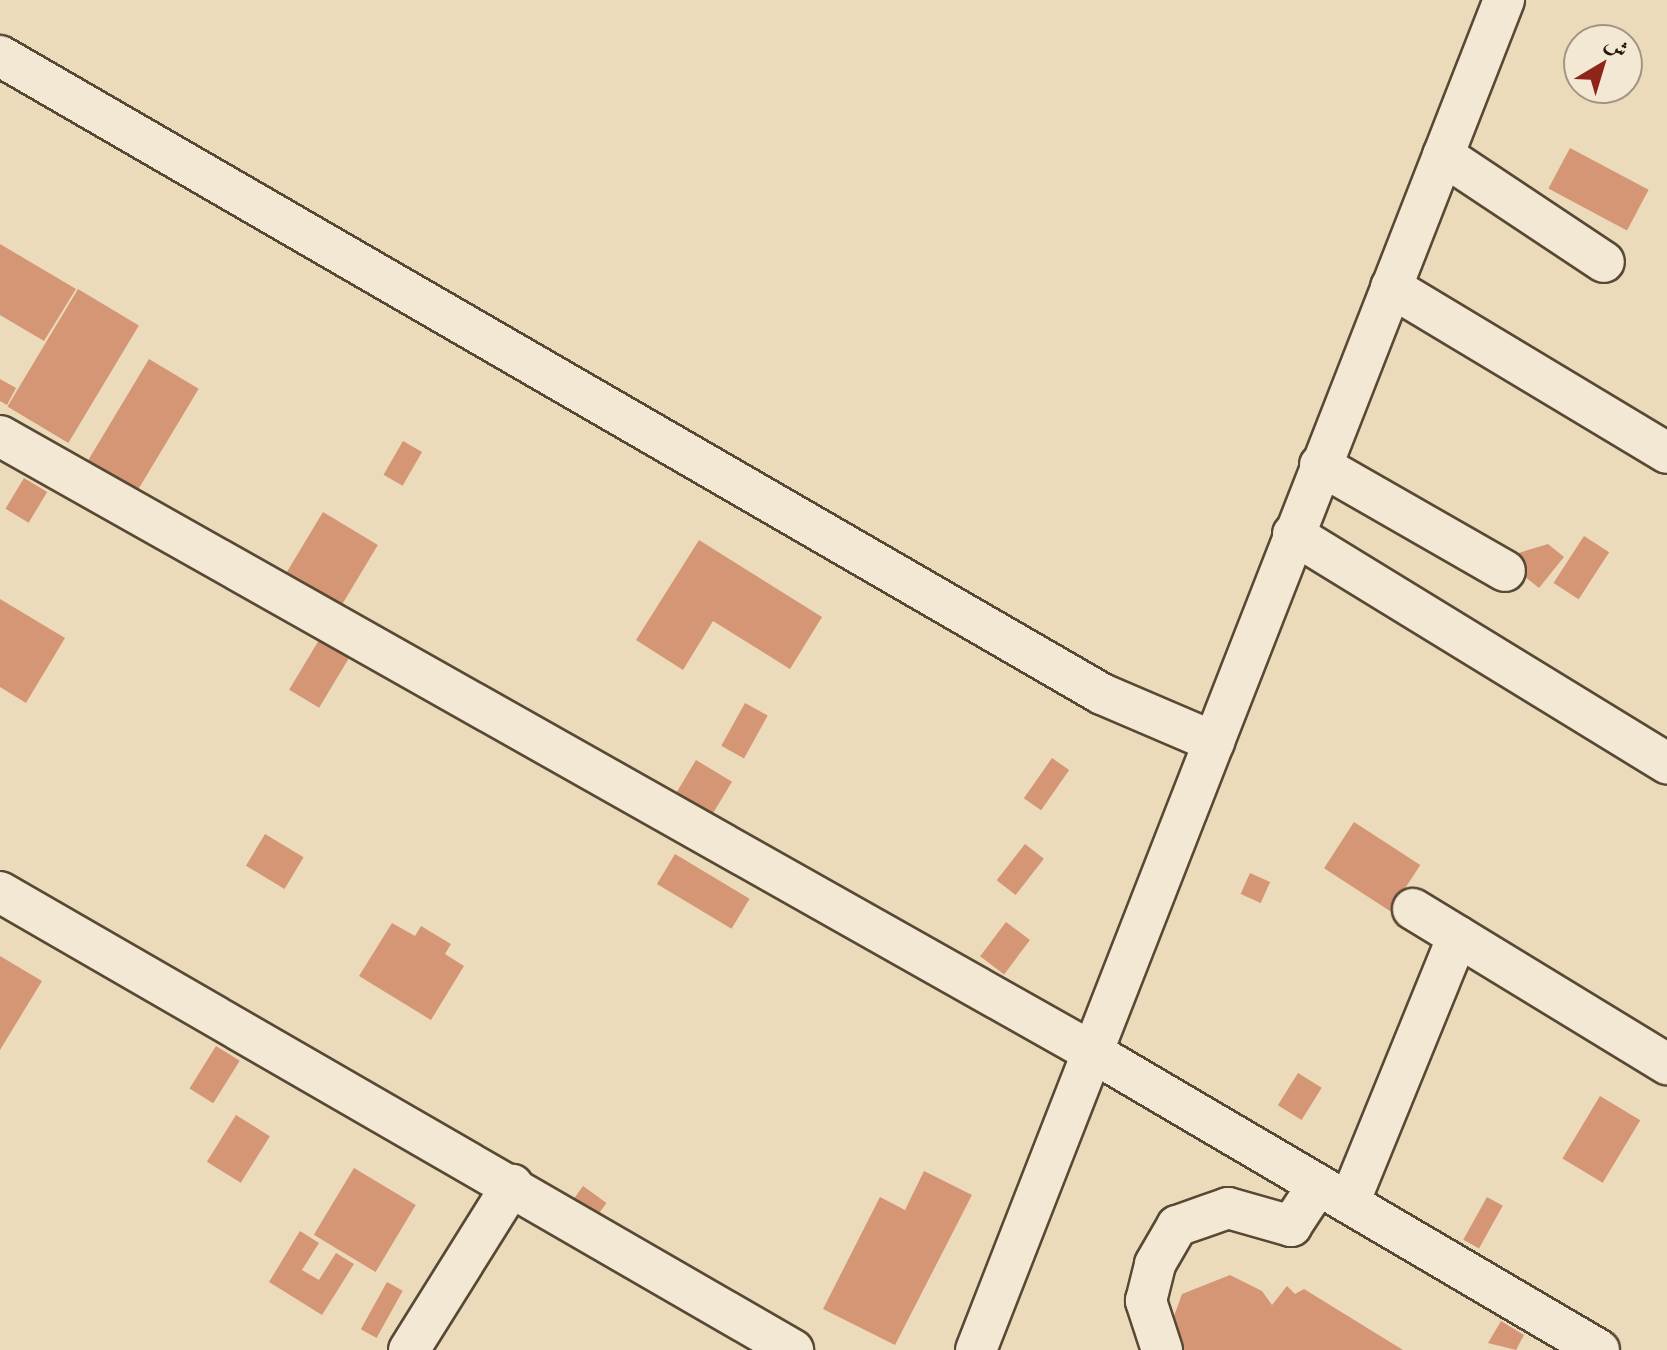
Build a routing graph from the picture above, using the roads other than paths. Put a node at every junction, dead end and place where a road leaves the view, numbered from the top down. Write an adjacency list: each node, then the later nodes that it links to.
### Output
1 (1504, 0): 3 (street)
2 (0, 56): 11 (street)
3 (1443, 155): 4 (street); 5 (street)
4 (1604, 262)
5 (1391, 287): 7 (street); 8 (street)
6 (0, 436): 16 (street)
7 (1667, 453)
8 (1320, 465): 9 (street); 10 (street)
9 (1293, 534): 11 (street); 12 (street)
10 (1505, 571)
11 (1214, 742): 16 (street)
12 (1667, 763)
13 (0, 892): 18 (street)
14 (1413, 909): 15 (street)
15 (1458, 936): 17 (street); 19 (street)
16 (1092, 1052): 19 (street); 22 (street)
17 (1667, 1064)
18 (512, 1185): 20 (street); 21 (street)
19 (1333, 1194): 23 (street); 24 (street)
20 (409, 1350)
21 (793, 1350)
22 (976, 1350)
23 (1162, 1350)
24 (1599, 1350)

